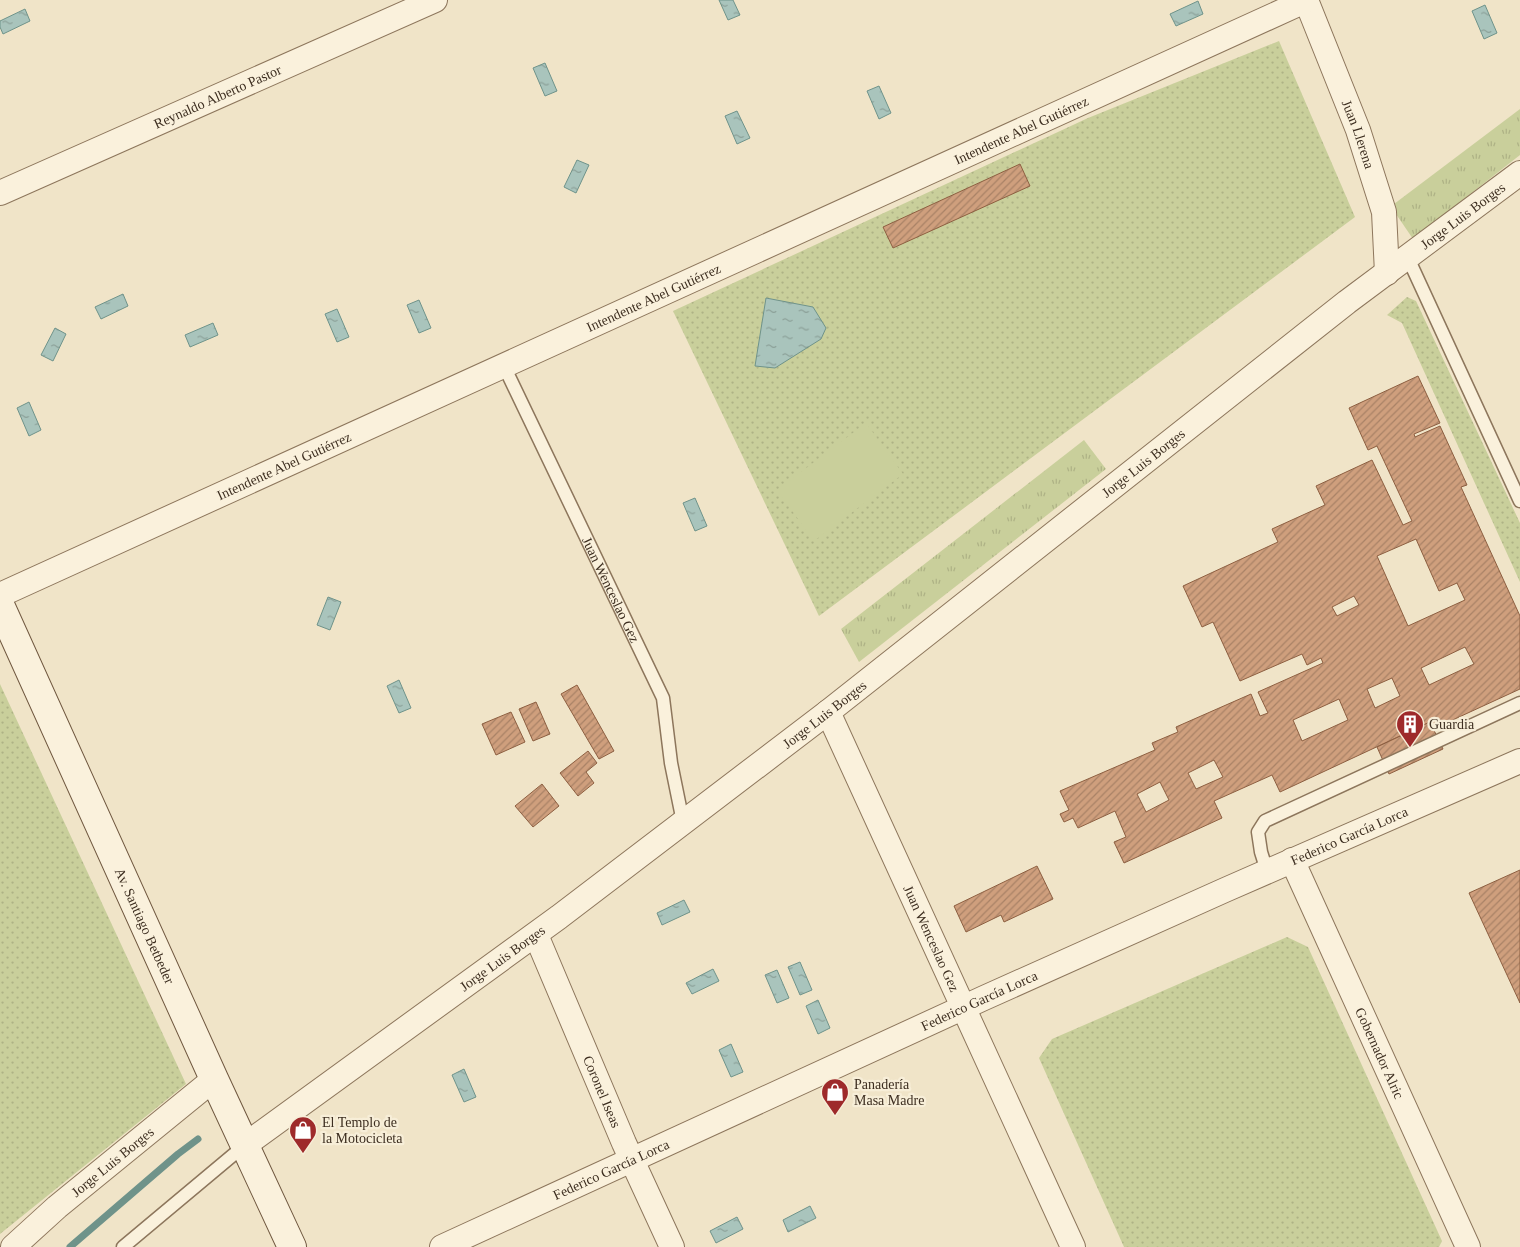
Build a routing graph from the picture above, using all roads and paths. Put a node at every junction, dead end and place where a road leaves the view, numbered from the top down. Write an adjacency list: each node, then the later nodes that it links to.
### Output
1 (435, 0): 4 (street, Reynaldo Alberto Pastor)
2 (1306, 0): 6 (street, Juan Llerena); 7 (street, Intendente Abel Gutiérrez)
3 (1520, 173): 5 (street, Jorge Luis Borges)
4 (0, 193)
5 (1408, 258): 6 (street, Jorge Luis Borges); 8 (lane)
6 (1387, 273): 12 (street, Jorge Luis Borges)
7 (504, 366): 9 (street, Intendente Abel Gutiérrez); 14 (lane, Juan Wenceslao Gez)
8 (1520, 500)
9 (0, 596)
10 (0, 605): 19 (main road, Av. Santiago Betbeder)
11 (1520, 703): 16 (lane)
12 (828, 712): 14 (street, Jorge Luis Borges); 18 (street, Juan Wenceslao Gez)
13 (1520, 761): 15 (street, Federico García Lorca)
14 (683, 822): 17 (street, Jorge Luis Borges)
15 (1292, 860): 16 (street, Federico García Lorca); 28 (street, Gobernador Alric)
16 (1267, 871): 18 (street, Federico García Lorca)
17 (536, 935): 20 (street, Jorge Luis Borges); 21 (street, Coronel Iseas)
18 (963, 1008): 21 (street, Federico García Lorca); 27 (street, Juan Wenceslao Gez)
19 (214, 1079): 20 (main road, Av. Santiago Betbeder); 22 (street, Jorge Luis Borges)
20 (245, 1145): 23 (lane, Jorge Luis Borges); 24 (main road, Av. Santiago Betbeder)
21 (632, 1160): 25 (street, Federico García Lorca); 26 (street, Coronel Iseas)
22 (14, 1247)
23 (124, 1247)
24 (292, 1247)
25 (442, 1247)
26 (672, 1247)
27 (1073, 1247)
28 (1468, 1247)

